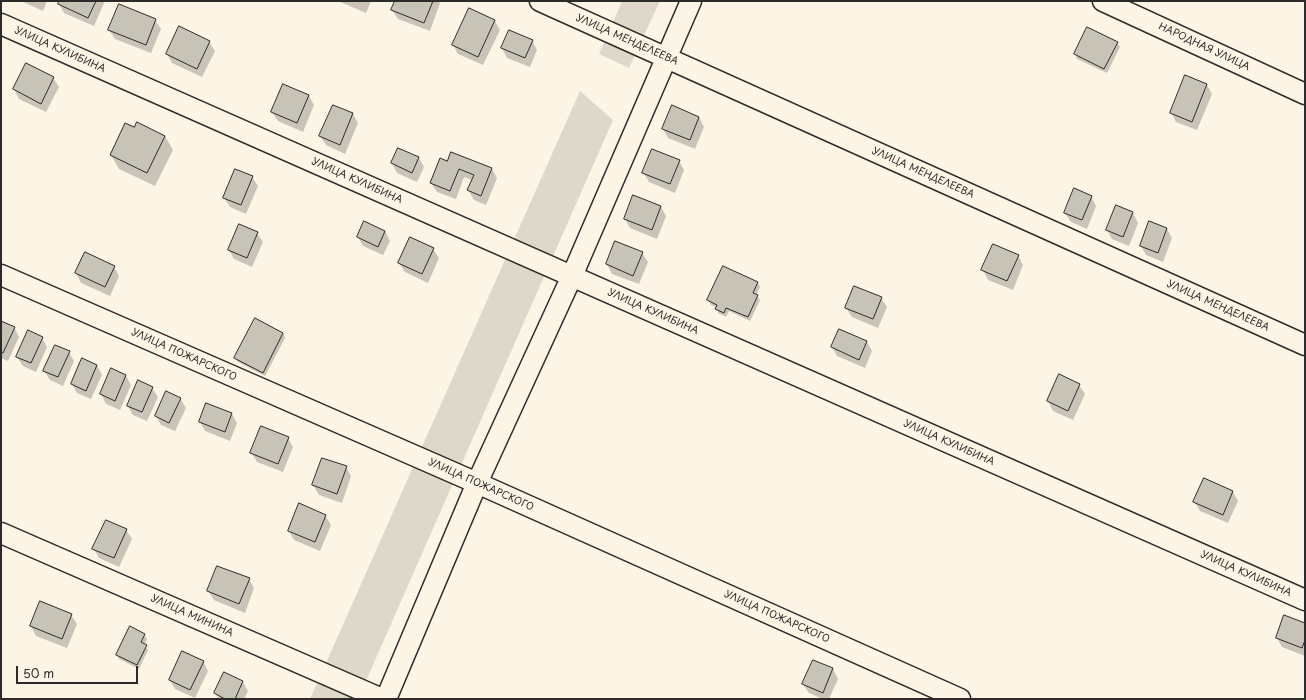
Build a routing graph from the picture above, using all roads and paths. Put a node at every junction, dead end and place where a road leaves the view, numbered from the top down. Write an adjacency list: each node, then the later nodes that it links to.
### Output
1 (540, 1): 5 (street, УЛИЦА МЕНДЕЛЕЕВА)
2 (691, 1): 5 (street)
3 (1103, 1): 6 (street, НАРОДНАЯ УЛИЦА)
4 (1, 24): 8 (street, УЛИЦА КУЛИБИНА)
5 (667, 58): 8 (street); 9 (street, УЛИЦА МЕНДЕЛЕЕВА)
6 (1305, 94)
7 (1, 275): 10 (street, УЛИЦА ПОЖАРСКОГО)
8 (572, 276): 10 (street); 12 (street, УЛИЦА КУЛИБИНА)
9 (1305, 345)
10 (477, 483): 14 (street); 15 (street, УЛИЦА ПОЖАРСКОГО)
11 (1, 533): 13 (street, УЛИЦА МИНИНА)
12 (1305, 600)
13 (382, 699)
14 (386, 699)
15 (960, 699)

